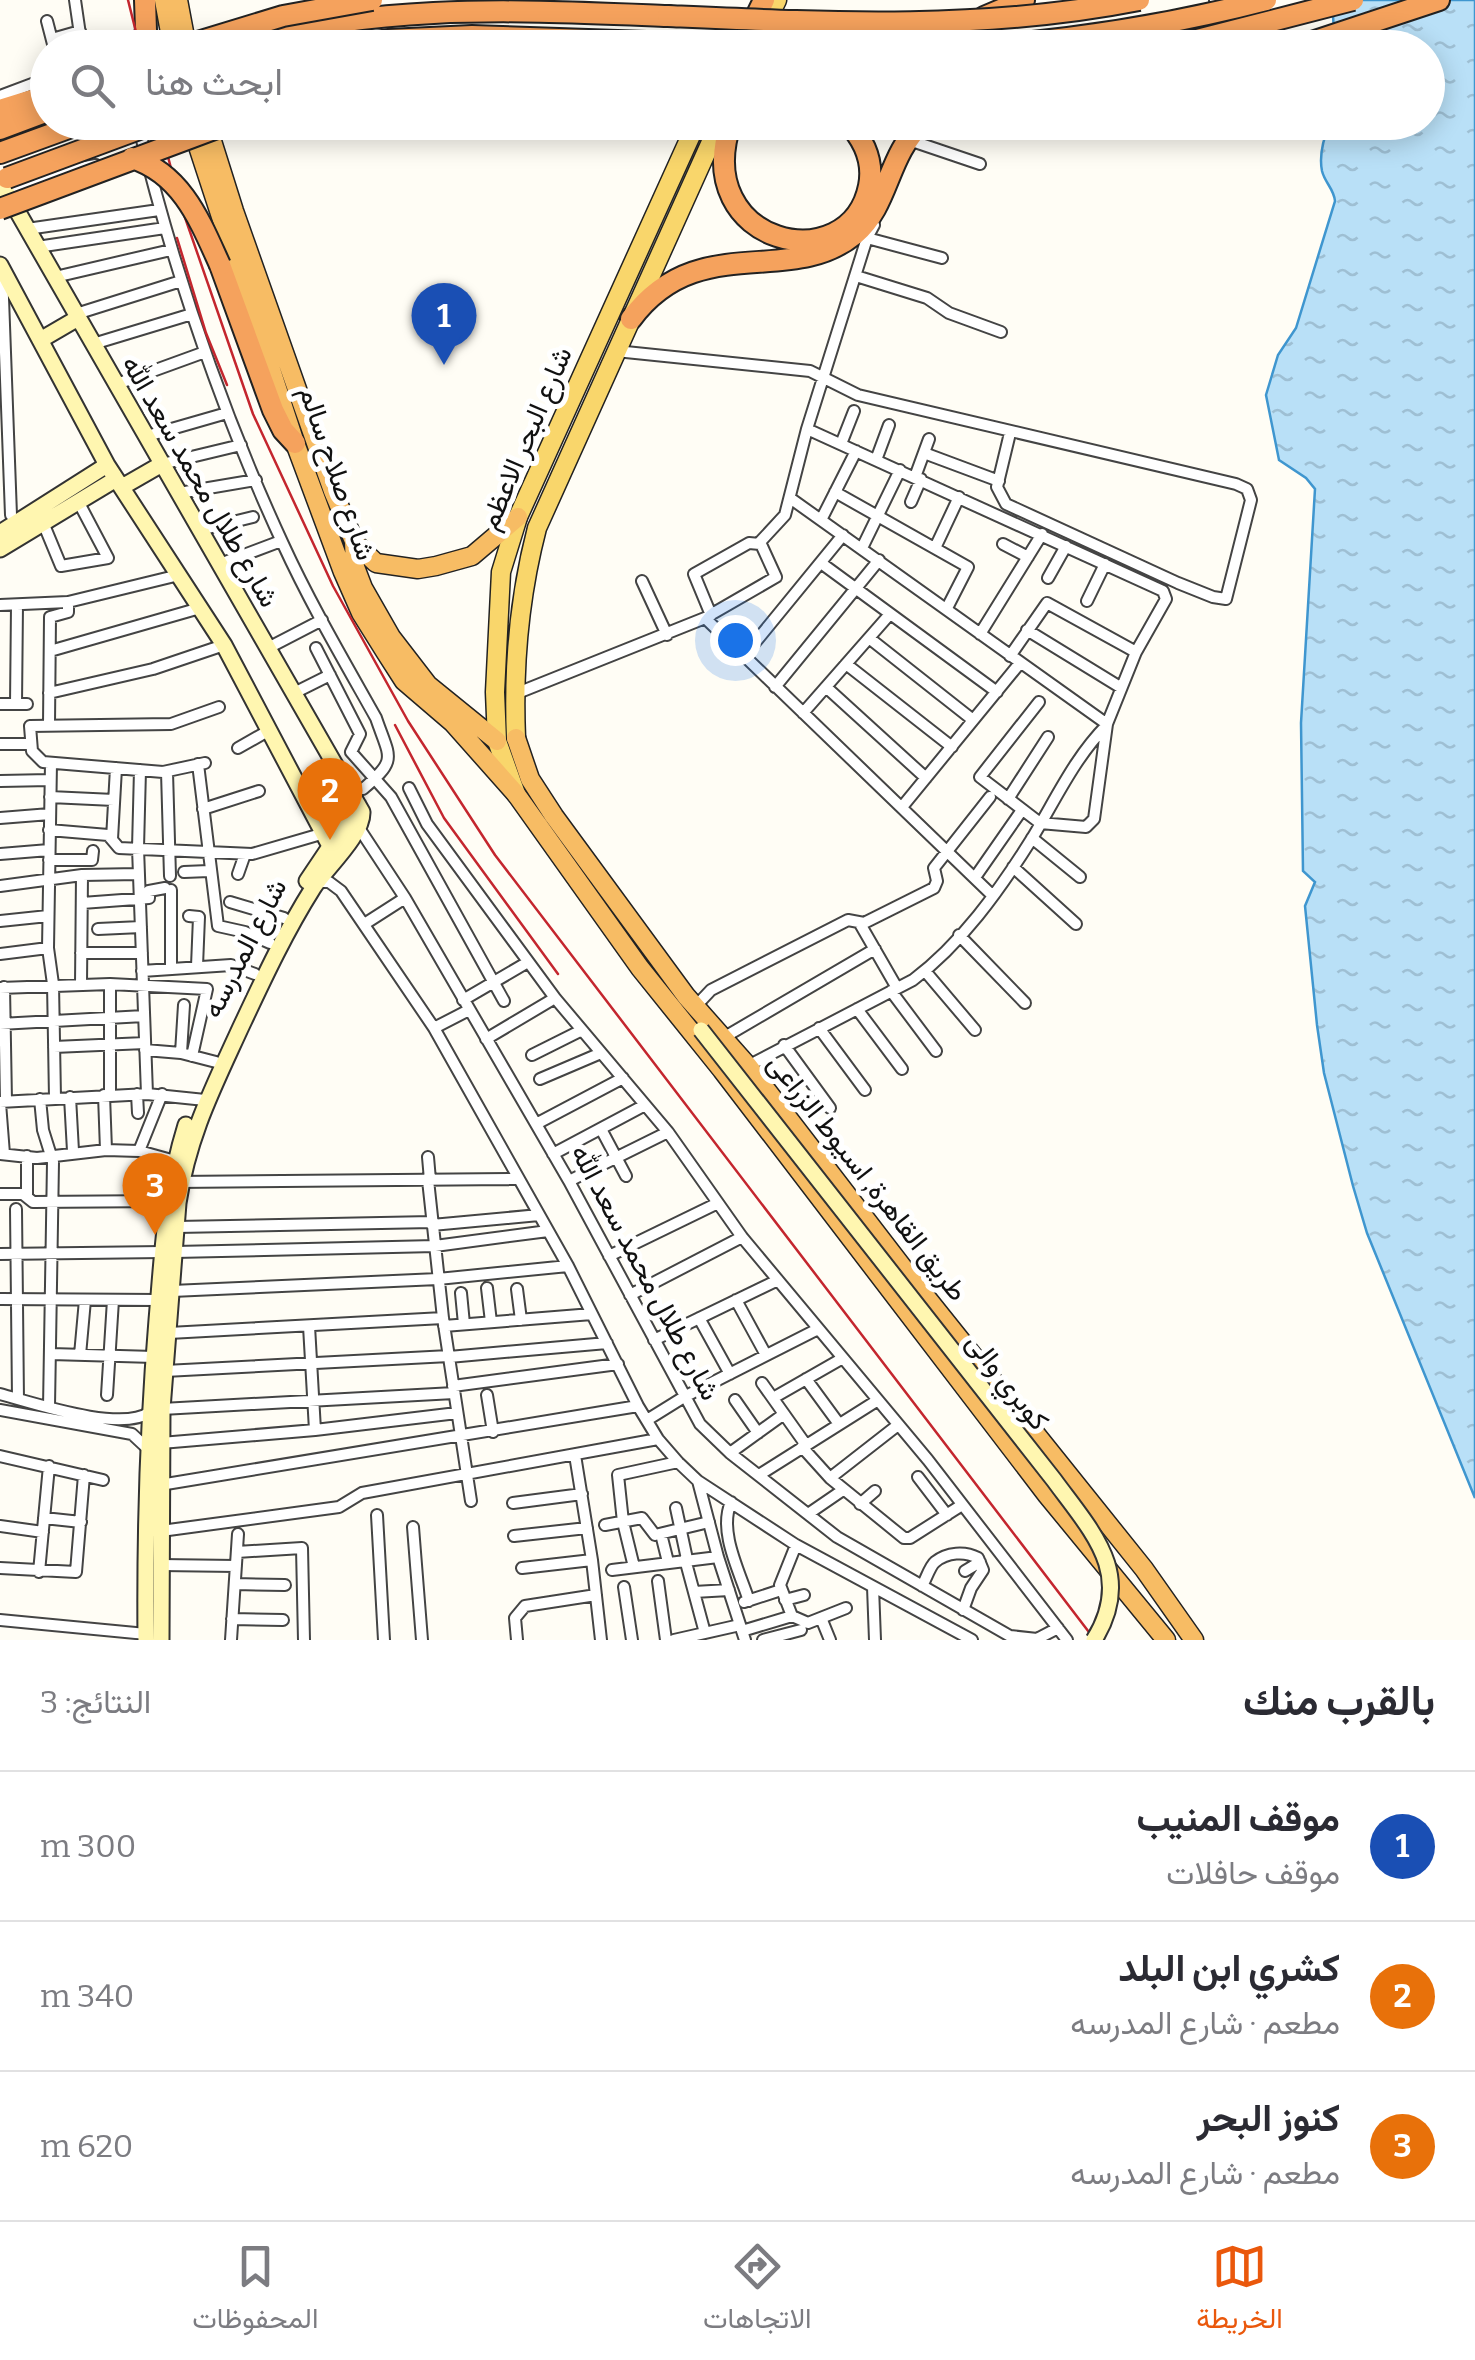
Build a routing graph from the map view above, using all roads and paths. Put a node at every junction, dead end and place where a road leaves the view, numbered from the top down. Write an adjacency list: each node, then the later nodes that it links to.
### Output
1 (75, 0): 20 (street)
2 (145, 0): 21 (highway)
3 (164, 0): 22 (highway)
4 (178, 0): 23 (highway)
5 (372, 0): 24 (highway, bridge)
6 (606, 0): 16 (highway)
7 (753, 0): 26 (main road)
8 (764, 0): 27 (highway)
9 (778, 0): 28 (main road)
10 (1024, 0): 18 (highway, bridge)
11 (1138, 0): 18 (highway, bridge)
12 (1214, 0): 30 (street)
13 (1266, 0): 29 (highway, bridge)
14 (1353, 0): 31 (highway, bridge)
15 (1439, 0): 32 (highway)
16 (668, 16): 18 (highway, bridge); 25 (highway)
17 (47, 21): 19 (street)
18 (964, 22)
19 (49, 30)
20 (80, 30)
21 (146, 30)
22 (172, 30)
23 (184, 30)
24 (236, 30)
25 (294, 30)
26 (738, 30)
27 (749, 30)
28 (763, 30)
29 (1131, 30)
30 (1217, 30)
31 (1236, 30)
32 (1348, 30)
33 (30, 85): 34 (street)
34 (0, 96)
35 (30, 101): 36 (highway)
36 (0, 110)
37 (30, 118): 38 (highway)
38 (0, 129)
39 (36, 140): 52 (highway)
40 (118, 140): 58 (highway, bridge)
41 (139, 140): 54 (street)
42 (191, 140): 54 (highway, bridge)
43 (200, 140): 53 (highway, شارع صلاح سالم)
44 (207, 140): 53 (highway, شارع صلاح سالم)
45 (690, 140): 56 (main road, شارع البحر الاعظم)
46 (712, 140): 57 (main road, شارع البحر الاعظم)
47 (728, 140): 48 (highway)
48 (859, 140)
49 (910, 140): 74 (highway)
50 (916, 140): 64 (street)
51 (940, 140): 55 (street)
52 (0, 153)
53 (207, 154): 89 (highway, شارع صلاح سالم); 117 (highway, شارع صلاح سالم)
54 (140, 162): 58 (highway, bridge); 60 (street); 89 (highway, bridge)
55 (980, 164)
56 (671, 180): 57 (main road); 59 (main road, شارع البحر الاعظم)
57 (690, 188): 61 (main road, شارع البحر الاعظم)
58 (5, 190): 62 (main road, شارع طلال محمد سعد الله)
59 (658, 207): 61 (main road); 113 (main road, شارع البحر الاعظم)
60 (159, 210): 62 (street); 63 (street)
61 (676, 216): 74 (main road, شارع البحر الاعظم)
62 (27, 228): 65 (main road, شارع طلال محمد سعد الله)
63 (165, 228): 65 (street); 66 (street)
64 (868, 238): 67 (street); 69 (street)
65 (37, 247): 70 (main road, شارع طلال محمد سعد الله)
66 (171, 250): 70 (street); 71 (street)
67 (942, 258)
68 (1, 266): 76 (main road); 108 (street)
69 (856, 276): 75 (street); 80 (street)
70 (54, 277): 73 (main road, شارع طلال محمد سعد الله)
71 (181, 281): 72 (street); 73 (street)
72 (192, 314): 77 (street); 79 (street)
73 (77, 316): 76 (main road); 77 (main road, شارع طلال محمد سعد الله)
74 (631, 319): 78 (main road, شارع البحر الاعظم)
75 (1001, 332)
76 (42, 339): 96 (main road)
77 (94, 344): 81 (main road, شارع طلال محمد سعد الله)
78 (616, 351): 80 (street); 121 (main road, شارع البحر الاعظم)
79 (204, 352): 81 (street); 83 (street)
80 (825, 376): 85 (street); 86 (street)
81 (116, 384): 87 (main road, شارع طلال محمد سعد الله)
82 (854, 411): 90 (street)
83 (227, 413): 87 (street); 91 (street)
84 (889, 425): 94 (street)
85 (807, 429): 90 (street); 105 (street)
86 (1010, 433): 100 (street); 100 (street)
87 (146, 436): 95 (main road, شارع طلال محمد سعد الله)
88 (929, 439): 93 (street)
89 (295, 443): 119 (highway, شارع صلاح سالم)
90 (841, 444): 92 (street)
91 (240, 445): 95 (street); 99 (street)
92 (856, 451): 94 (street); 102 (street)
93 (924, 453): 98 (street); 100 (street)
94 (876, 460): 97 (street)
95 (162, 464): 101 (main road); 103 (main road, شارع طلال محمد سعد الله)
96 (107, 465): 101 (main road); 108 (main road)
97 (900, 470): 98 (street); 110 (street)
98 (918, 478): 104 (street); 106 (street)
99 (256, 480): 103 (street); 120 (street)
100 (999, 481)
101 (119, 483): 107 (main road); 134 (main road)
102 (835, 492): 110 (street); 111 (street)
103 (180, 493): 114 (main road, شارع طلال محمد سعد الله)
104 (959, 497): 116 (street); 126 (street)
105 (790, 498): 111 (street); 122 (street)
106 (910, 502)
107 (79, 503): 112 (main road); 112 (street)
108 (12, 516): 115 (main road)
109 (253, 516): 114 (street)
110 (877, 516): 125 (street); 126 (street)
111 (821, 520): 118 (street)
112 (44, 525): 127 (main road)
113 (515, 526): 117 (highway); 121 (main road); 133 (main road, شارع البحر الاعظم)
114 (200, 530): 131 (main road, شارع طلال محمد سعد الله)
115 (0, 533)
116 (1042, 534): 124 (street); 128 (street)
117 (351, 535): 119 (highway); 177 (highway, شارع صلاح سالم)
118 (843, 536): 125 (street); 130 (street)
119 (330, 537): 193 (highway, شارع صلاح سالم)
120 (281, 540): 131 (street); 147 (street)
121 (534, 541): 136 (main road, شارع البحر الاعظم)
122 (760, 544): 146 (street); 146 (street)
123 (1003, 544): 128 (street)
124 (1066, 546): 132 (street); 135 (street)
125 (862, 548): 129 (street)
126 (935, 548): 144 (street)
127 (0, 549)
128 (1028, 557): 149 (street)
129 (879, 560): 138 (street); 144 (street)
130 (820, 563): 138 (street); 157 (street)
131 (220, 564): 153 (main road, شارع طلال محمد سعد الله)
132 (1105, 564): 139 (street); 156 (street)
133 (501, 572): 136 (main road); 177 (main road, شارع البحر الاعظم)
134 (178, 575): 140 (street); 143 (main road)
135 (1048, 578)
136 (524, 579): 167 (main road, شارع البحر الاعظم)
137 (642, 581): 150 (street)
138 (856, 588): 145 (street); 161 (street)
139 (1087, 601)
140 (68, 602): 141 (street); 155 (street)
141 (17, 604): 142 (street); 169 (street)
142 (0, 605)
143 (200, 608): 152 (main road); 155 (street)
144 (947, 608): 149 (street)
145 (890, 614): 151 (street); 164 (street)
146 (708, 617): 150 (street); 157 (street)
147 (322, 620): 153 (street); 186 (street)
148 (1027, 630): 156 (street); 158 (street); 163 (street)
149 (980, 634): 158 (street)
150 (666, 635): 167 (street)
151 (869, 638): 159 (street); 172 (street)
152 (224, 644): 165 (street); 175 (main road)
153 (268, 648): 166 (main road, شارع طلال محمد سعد الله)
154 (316, 648): 160 (street)
155 (50, 651): 165 (street)
156 (1136, 652): 163 (street)
157 (744, 656): 161 (street)
158 (1015, 660): 164 (street); 174 (street)
159 (846, 664): 162 (street); 180 (street)
160 (330, 674): 166 (street); 186 (street)
161 (776, 687): 171 (street)
162 (826, 687): 171 (street); 187 (street)
163 (1120, 687): 174 (street)
164 (996, 692): 172 (street)
165 (49, 693): 173 (street)
166 (294, 693): 198 (main road, شارع طلال محمد سعد الله)
167 (514, 694): 177 (main road, شارع البحر الاعظم)
168 (1040, 702): 196 (street)
169 (0, 704)
170 (219, 707): 173 (street)
171 (804, 713): 199 (street)
172 (974, 720): 180 (street)
173 (49, 724): 179 (street)
174 (1107, 724): 204 (street); 204 (street)
175 (268, 730): 181 (street); 209 (main road)
176 (1048, 737): 196 (street)
177 (507, 740): 193 (main road, شارع البحر الاعظم); 268 (highway, طريق القاهرة, اسيوط الزراعى)
178 (0, 744): 179 (street)
179 (30, 744): 182 (street)
180 (952, 747): 187 (street)
181 (238, 748)
182 (50, 762): 183 (street); 188 (street)
183 (116, 768): 184 (street); 197 (street)
184 (140, 770): 185 (street); 210 (street)
185 (167, 772): 200 (street); 211 (street)
186 (375, 778): 190 (street); 257 (street)
187 (926, 778): 199 (street)
188 (50, 780): 189 (street); 194 (street)
189 (0, 782)
190 (362, 788)
191 (409, 788): 251 (street)
192 (259, 790): 200 (street)
193 (516, 794): 331 (highway, طريق القاهرة, اسيوط الزراعى)
194 (50, 797): 197 (street); 202 (street)
195 (990, 798): 213 (street)
196 (1008, 799): 201 (street)
197 (114, 800): 208 (street)
198 (358, 805): 205 (main road); 209 (main road, شارع المدرسه)
199 (902, 807): 213 (street)
200 (203, 808): 212 (street)
201 (1022, 810): 204 (street); 225 (street)
202 (50, 814): 203 (street); 206 (street)
203 (0, 818)
204 (1040, 823): 207 (street)
205 (359, 828): 228 (main road, شارع المدرسه); 231 (street, شارع طلال محمد سعد الله)
206 (50, 830): 208 (street); 217 (street)
207 (1032, 838): 218 (street); 226 (street)
208 (112, 840): 210 (street)
209 (325, 840): 216 (street); 228 (main road, شارع المدرسه)
210 (138, 848): 211 (street); 221 (street)
211 (169, 849): 212 (street); 224 (street)
212 (207, 850): 216 (street); 219 (street)
213 (949, 850): 225 (street); 239 (street)
214 (92, 851): 217 (street)
215 (0, 854): 217 (street)
216 (244, 854): 222 (street)
217 (49, 855): 227 (street)
218 (1013, 866): 230 (street); 241 (street)
219 (209, 871): 220 (street); 245 (street)
220 (184, 872)
221 (138, 874): 223 (street); 232 (street)
222 (238, 874)
223 (82, 875): 227 (street); 234 (street)
224 (170, 876)
225 (976, 876): 230 (street)
226 (1080, 877)
227 (49, 879): 229 (street); 235 (street)
228 (312, 882): 237 (main road, شارع المدرسه); 240 (street); 302 (main road, شارع المدرسه)
229 (0, 886)
230 (992, 894): 244 (street)
231 (405, 898): 240 (street); 270 (street, شارع طلال محمد سعد الله)
232 (140, 899): 234 (street); 242 (street); 253 (street)
233 (230, 902): 237 (street)
234 (82, 903): 249 (street)
235 (48, 916): 238 (street); 246 (street)
236 (189, 916): 252 (street)
237 (284, 918): 245 (main road, شارع المدرسه)
238 (0, 921)
239 (859, 922): 247 (street); 268 (street)
240 (366, 923): 276 (street)
241 (1076, 924)
242 (141, 927): 243 (street); 248 (street)
243 (98, 928)
244 (959, 935): 255 (street); 267 (street)
245 (270, 943): 256 (main road, شارع المدرسه)
246 (48, 948): 250 (street); 258 (street)
247 (875, 949): 264 (street); 280 (street)
248 (142, 952): 249 (street); 254 (street)
249 (82, 953): 259 (street)
250 (0, 954)
251 (528, 962): 257 (street); 265 (street)
252 (197, 966): 253 (street); 256 (street)
253 (165, 969): 254 (street); 262 (street)
254 (142, 971): 261 (street)
255 (925, 971): 264 (street); 279 (street)
256 (255, 974): 290 (main road, شارع المدرسه)
257 (493, 982): 266 (street); 270 (street)
258 (53, 984): 259 (street); 263 (street); 274 (street)
259 (81, 984): 260 (street)
260 (110, 984): 261 (street); 273 (street)
261 (143, 984): 262 (street); 272 (street)
262 (158, 986): 288 (street)
263 (2, 988): 275 (street)
264 (894, 990): 271 (street); 286 (street)
265 (555, 998): 278 (street); 281 (street)
266 (504, 1001)
267 (1025, 1003)
268 (690, 1004): 280 (highway, طريق القاهرة, اسيوط الزراعى); 508 (main road, كوبري والى, bridge)
269 (184, 1005): 288 (street)
270 (466, 1005): 276 (street); 281 (street, شارع طلال محمد سعد الله)
271 (857, 1009): 277 (street); 292 (street)
272 (144, 1016): 273 (street); 283 (street)
273 (110, 1018): 274 (street); 282 (street)
274 (54, 1020): 275 (street); 285 (street)
275 (2, 1024): 303 (street)
276 (434, 1028): 321 (street)
277 (819, 1028): 284 (street); 295 (street)
278 (582, 1030): 287 (street); 289 (street)
279 (975, 1030)
280 (724, 1038): 291 (highway, طريق القاهرة, اسيوط الزراعى)
281 (486, 1039): 307 (street, شارع طلال محمد سعد الله)
282 (110, 1044): 283 (street); 285 (street); 298 (street)
283 (145, 1046): 288 (street); 296 (street)
284 (784, 1046): 291 (street); 305 (street)
285 (54, 1048): 300 (street)
286 (936, 1051)
287 (601, 1052): 293 (street); 294 (street)
288 (187, 1054): 290 (street)
289 (532, 1054)
290 (216, 1062): 302 (main road, شارع المدرسه)
291 (748, 1066): 471 (highway, طريق القاهرة, اسيوط الزراعى)
292 (902, 1069)
293 (623, 1078): 304 (street); 307 (street)
294 (540, 1079)
295 (865, 1090)
296 (142, 1094): 297 (street); 298 (street); 306 (street)
297 (162, 1094): 302 (street); 312 (street)
298 (107, 1095): 299 (street); 310 (street)
299 (70, 1097): 300 (street); 311 (street)
300 (54, 1098): 301 (street)
301 (40, 1099): 303 (street); 314 (street)
302 (201, 1099): 319 (main road, شارع المدرسه); 324 (main road, شارع المدرسه)
303 (2, 1102): 313 (street)
304 (645, 1105): 308 (street); 309 (street)
305 (830, 1108)
306 (138, 1114)
307 (536, 1124): 315 (street, شارع طلال محمد سعد الله)
308 (600, 1129): 315 (street); 318 (street)
309 (668, 1132): 318 (street); 329 (street)
310 (106, 1150): 311 (street); 312 (street)
311 (72, 1151): 314 (street)
312 (139, 1151): 319 (street)
313 (2, 1154): 316 (street)
314 (52, 1154): 316 (street); 328 (street)
315 (554, 1154): 323 (street, شارع طلال محمد سعد الله)
316 (26, 1156): 326 (street)
317 (428, 1157): 322 (street)
318 (616, 1158): 320 (street); 323 (street)
319 (175, 1161): 324 (main road, شارع المدرسه)
320 (626, 1176)
321 (519, 1179): 322 (street); 332 (street)
322 (429, 1180): 324 (street); 334 (street)
323 (569, 1181): 344 (street, شارع طلال محمد سعد الله)
324 (175, 1182): 327 (main road, شارع المدرسه); 335 (main road, شارع المدرسه)
325 (0, 1194): 326 (street)
326 (27, 1197): 328 (street)
327 (166, 1201): 328 (street); 340 (main road, شارع المدرسه)
328 (54, 1202): 343 (street)
329 (718, 1203): 337 (street); 344 (street)
330 (16, 1209): 342 (street)
331 (831, 1212): 478 (highway, طريق القاهرة, اسيوط الزراعى); 507 (main road, كوبري والى, bridge)
332 (539, 1216): 333 (street); 336 (street)
333 (490, 1219): 334 (street); 338 (street)
334 (432, 1223): 335 (street); 339 (street)
335 (176, 1228): 340 (main road, شارع المدرسه)
336 (548, 1231): 338 (street); 345 (street)
337 (742, 1237): 347 (street); 351 (street)
338 (493, 1238): 339 (street)
339 (435, 1246): 340 (street); 346 (street)
340 (169, 1252): 343 (street); 352 (main road, شارع المدرسه)
341 (0, 1254): 342 (street)
342 (16, 1254): 343 (street); 354 (street)
343 (53, 1254): 355 (street)
344 (609, 1256): 351 (street, شارع طلال محمد سعد الله)
345 (568, 1266): 346 (street); 359 (street)
346 (438, 1279): 352 (street); 362 (street)
347 (778, 1280): 358 (street); 366 (street)
348 (487, 1288): 363 (street)
349 (517, 1289): 361 (street)
350 (461, 1292): 364 (street)
351 (630, 1294): 368 (street, شارع طلال محمد سعد الله)
352 (165, 1296): 357 (street); 367 (main road, شارع المدرسه); 375 (main road, شارع المدرسه)
353 (0, 1299): 354 (street)
354 (17, 1299): 355 (street); 388 (street)
355 (52, 1299): 356 (street); 370 (street)
356 (85, 1300): 357 (street); 371 (street)
357 (114, 1300): 372 (street)
358 (736, 1300): 360 (street); 374 (street)
359 (592, 1314): 361 (street); 369 (street)
360 (699, 1318): 368 (street); 380 (street)
361 (520, 1320): 363 (street)
362 (443, 1322): 364 (street); 365 (street); 373 (street)
363 (491, 1322): 364 (street)
364 (464, 1324)
365 (309, 1326): 367 (street); 377 (street)
366 (818, 1328): 374 (street); 376 (street)
367 (169, 1333): 379 (main road, شارع المدرسه)
368 (654, 1340): 389 (street, شارع طلال محمد سعد الله)
369 (607, 1343): 373 (street); 378 (street)
370 (50, 1354): 371 (street); 394 (street)
371 (80, 1355): 372 (street)
372 (110, 1356): 375 (street); 386 (street)
373 (449, 1356): 377 (street); 383 (street)
374 (766, 1356): 380 (street)
375 (154, 1357): 396 (main road, شارع المدرسه)
376 (843, 1358): 381 (street); 391 (street)
377 (311, 1364): 379 (street); 392 (street)
378 (618, 1364): 383 (street); 393 (street)
379 (165, 1372): 396 (main road, شارع المدرسه)
380 (730, 1374): 389 (street)
381 (806, 1380): 387 (street); 400 (street)
382 (762, 1383): 387 (street)
383 (454, 1390): 392 (street); 397 (street)
384 (0, 1394): 388 (street)
385 (487, 1395): 403 (street)
386 (107, 1396)
387 (773, 1398): 398 (street)
388 (18, 1399): 394 (street)
389 (680, 1400): 399 (street); 409 (street, شارع طلال محمد سعد الله)
390 (735, 1400): 404 (street)
391 (878, 1400): 400 (street); 401 (street)
392 (314, 1401): 396 (street); 402 (street)
393 (638, 1406): 399 (street); 403 (street)
394 (50, 1407): 396 (street)
395 (0, 1410): 407 (street)
396 (156, 1410): 407 (main road, شارع المدرسه)
397 (457, 1413): 402 (street); 405 (street)
398 (784, 1414): 404 (street); 408 (street)
399 (647, 1420): 406 (street)
400 (839, 1424): 408 (street)
401 (898, 1424): 418 (street); 429 (street)
402 (315, 1430): 407 (street)
403 (493, 1432): 405 (street)
404 (758, 1433): 409 (street)
405 (461, 1437): 416 (street); 421 (street)
406 (658, 1439): 410 (street); 412 (street)
407 (154, 1445): 421 (main road, شارع المدرسه); 491 (main road, شارع المدرسه)
408 (804, 1446): 414 (street); 418 (street)
409 (730, 1453): 414 (street, شارع طلال محمد سعد الله)
410 (575, 1455): 416 (street); 424 (street)
411 (0, 1456): 413 (street)
412 (678, 1462): 420 (street); 436 (street)
413 (49, 1466): 415 (street); 434 (street)
414 (759, 1474): 431 (street, شارع طلال محمد سعد الله)
415 (84, 1475): 419 (street); 435 (street)
416 (467, 1475): 425 (street); 443 (street)
417 (918, 1477): 433 (street)
418 (830, 1478): 422 (street)
419 (104, 1480)
420 (698, 1481): 426 (street); 437 (street)
421 (160, 1485): 443 (main road, شارع المدرسه)
422 (843, 1490): 428 (street); 431 (street)
423 (875, 1490): 428 (street)
424 (582, 1494): 427 (street); 441 (street)
425 (471, 1501)
426 (731, 1502): 449 (street); 476 (street)
427 (512, 1503)
428 (860, 1504): 433 (street)
429 (962, 1505): 433 (street); 448 (street)
430 (676, 1508): 442 (street)
431 (808, 1514): 469 (street, شارع طلال محمد سعد الله)
432 (376, 1515): 495 (street)
433 (947, 1515)
434 (44, 1518): 435 (street); 444 (street)
435 (81, 1522): 463 (street)
436 (623, 1522): 438 (street); 446 (street); 458 (street)
437 (709, 1522): 442 (street); 451 (street)
438 (605, 1525)
439 (0, 1526): 444 (street)
440 (414, 1527): 496 (street)
441 (587, 1528): 447 (street); 453 (street)
442 (682, 1529): 446 (street); 452 (street)
443 (161, 1531): 456 (main road, شارع المدرسه)
444 (43, 1532): 463 (street)
445 (238, 1534): 450 (street)
446 (660, 1534): 455 (street)
447 (514, 1536)
448 (993, 1544): 454 (street); 487 (street)
449 (796, 1545): 468 (street); 475 (street)
450 (236, 1552): 457 (street); 494 (street)
451 (718, 1557): 452 (street); 470 (street)
452 (686, 1559): 455 (street); 472 (street)
453 (592, 1560): 460 (street); 473 (street)
454 (979, 1560): 462 (street); 469 (street); 480 (street)
455 (668, 1562): 458 (street)
456 (161, 1565): 457 (street); 491 (main road, شارع المدرسه)
457 (236, 1566): 465 (street)
458 (634, 1567): 461 (street)
459 (0, 1568): 463 (street)
460 (522, 1568)
461 (612, 1570)
462 (965, 1571)
463 (39, 1572)
464 (658, 1582): 500 (street)
465 (235, 1584): 466 (street); 485 (street)
466 (285, 1585)
467 (624, 1587): 499 (street)
468 (873, 1587): 481 (street); 504 (street)
469 (926, 1588): 480 (street, شارع طلال محمد سعد الله); 481 (street)
470 (729, 1590): 472 (street); 477 (street)
471 (1159, 1590): 478 (highway); 509 (highway, طريق القاهرة, اسيوط الزراعى)
472 (694, 1592): 490 (street)
473 (596, 1594): 497 (street); 498 (street)
474 (804, 1594): 475 (street)
475 (783, 1596): 476 (street); 482 (street)
476 (749, 1601): 477 (street)
477 (734, 1606): 489 (street)
478 (1142, 1607): 509 (highway, طريق القاهرة, اسيوط الزراعى)
479 (846, 1608): 483 (street)
480 (963, 1610): 487 (street, شارع طلال محمد سعد الله)
481 (917, 1611): 505 (street)
482 (792, 1616): 483 (street); 489 (street)
483 (821, 1618): 503 (street)
484 (0, 1620): 491 (street)
485 (232, 1620): 486 (street); 493 (street)
486 (283, 1620)
487 (1058, 1628): 506 (street)
488 (801, 1630): 502 (street)
489 (743, 1632): 490 (street)
490 (705, 1633): 492 (street)
491 (151, 1638)
492 (692, 1638): 501 (street)
493 (231, 1640)
494 (304, 1640)
495 (384, 1640)
496 (422, 1640)
497 (517, 1640)
498 (600, 1640)
499 (632, 1640)
500 (666, 1640)
501 (674, 1640)
502 (763, 1640)
503 (830, 1640)
504 (874, 1640)
505 (972, 1640)
506 (1067, 1640)
507 (1086, 1640)
508 (1094, 1640)
509 (1182, 1640)

